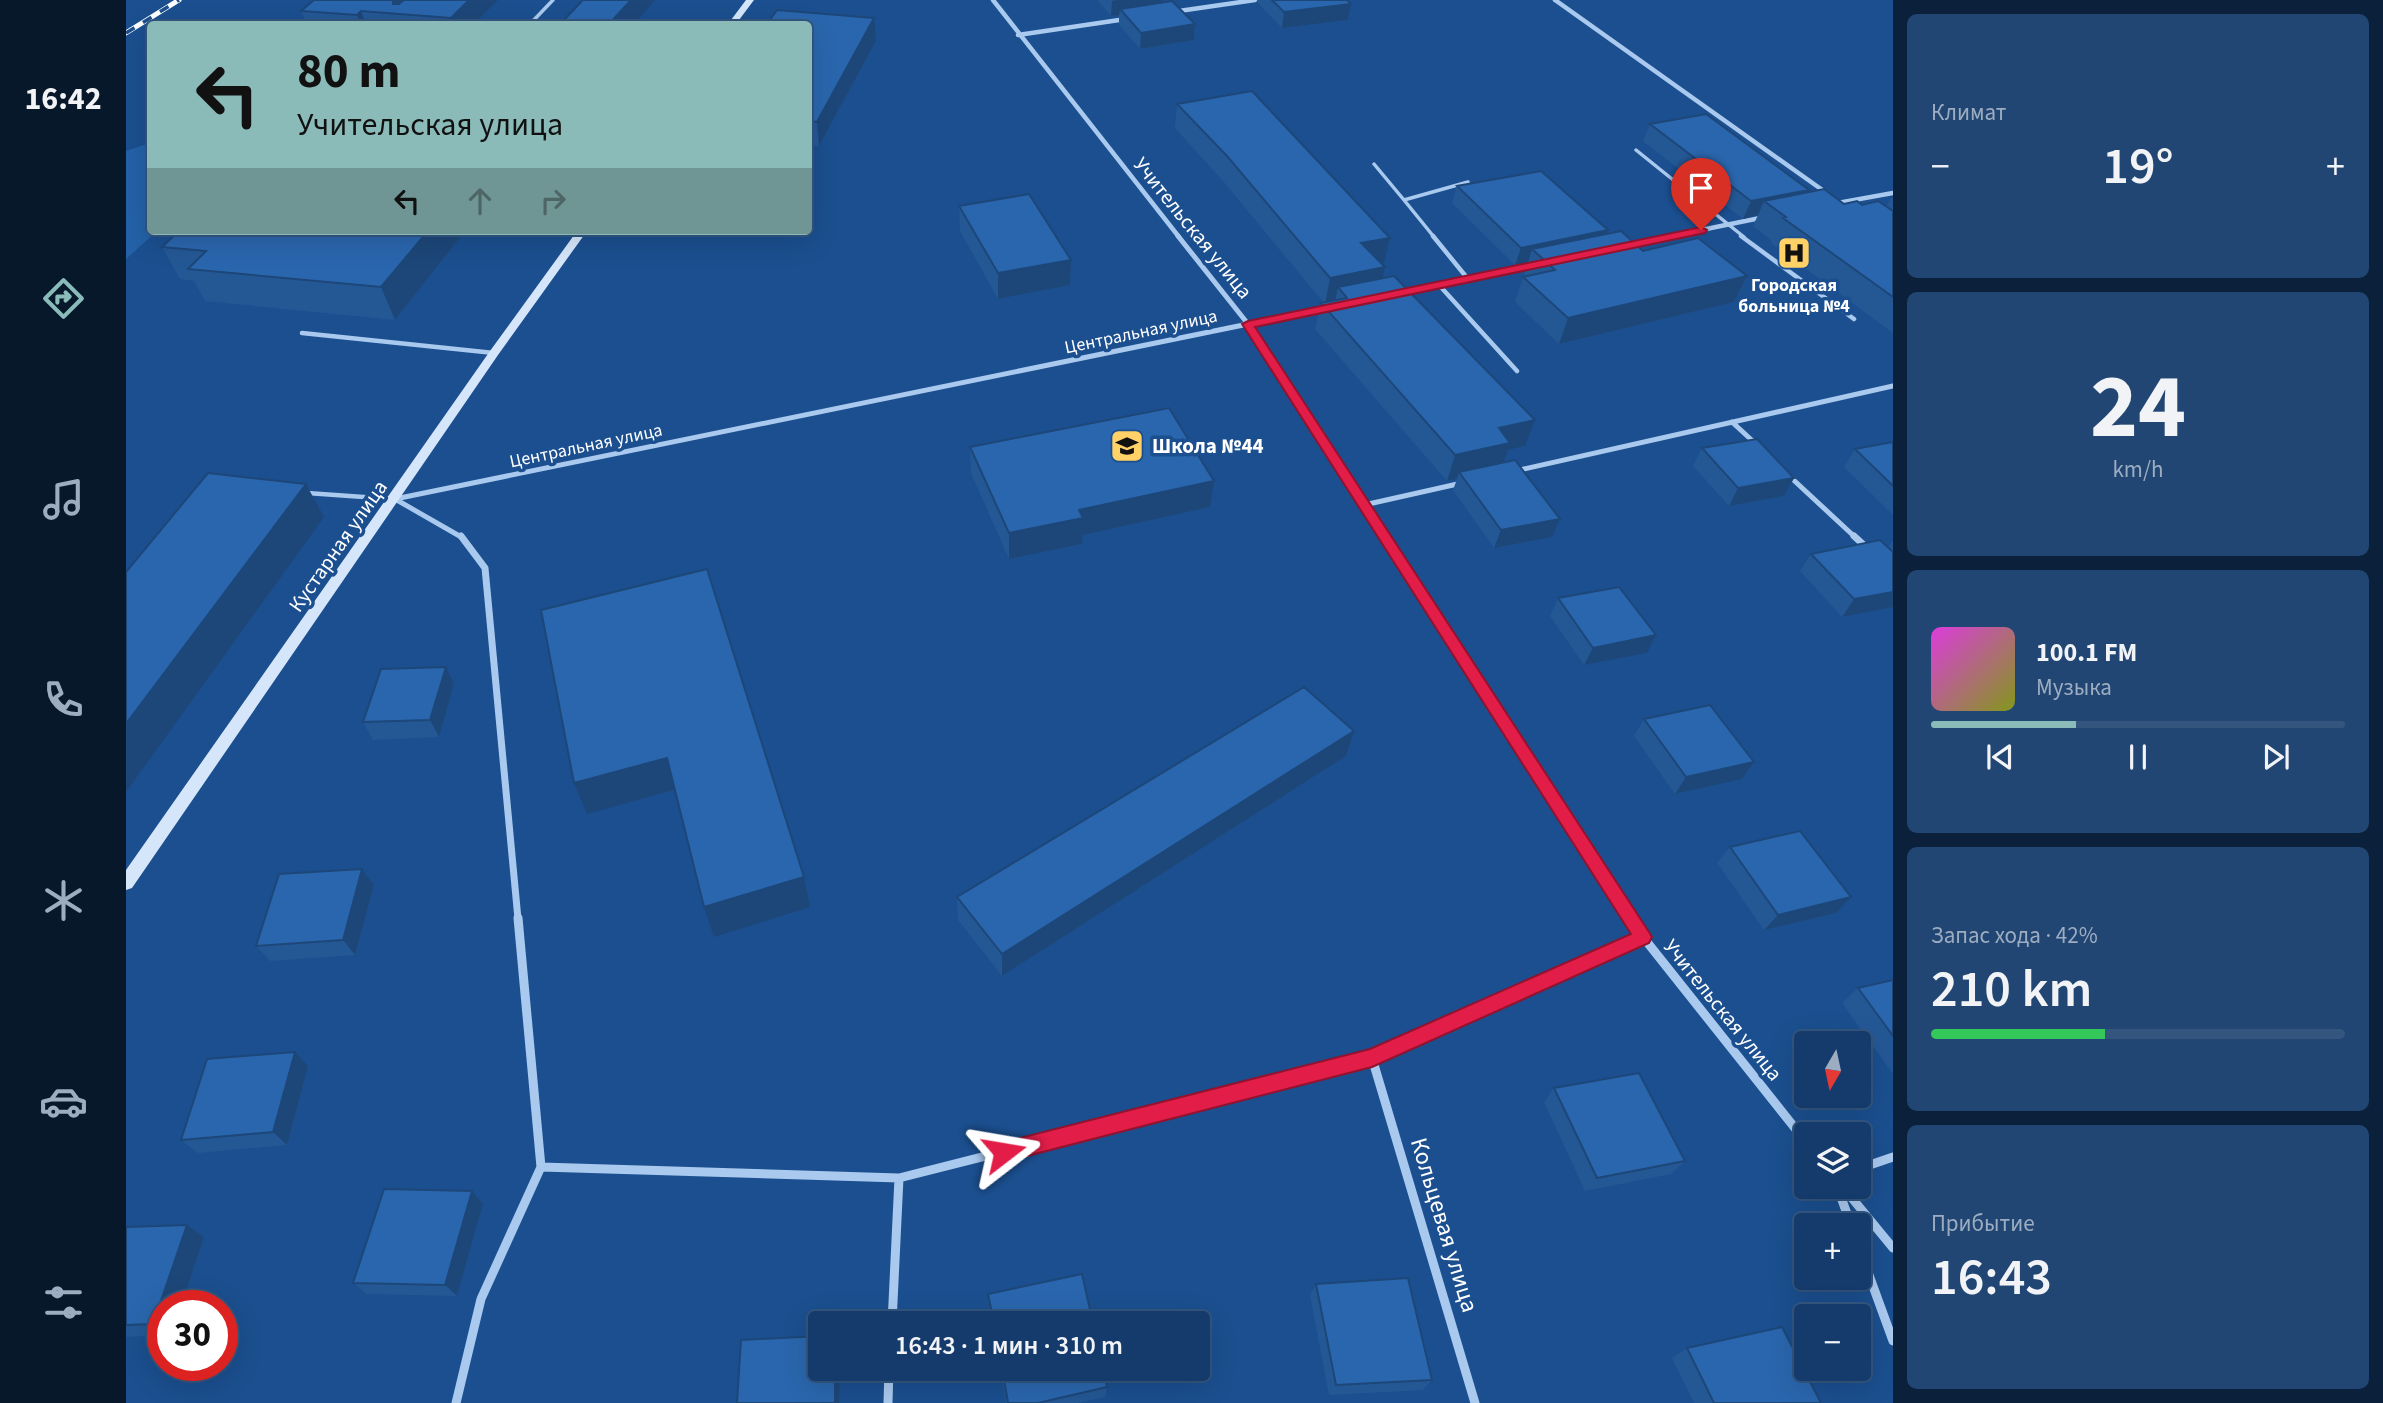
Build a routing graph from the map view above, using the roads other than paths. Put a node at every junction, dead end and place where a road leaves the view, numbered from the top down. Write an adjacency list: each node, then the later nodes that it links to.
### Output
1 (553, 0): 8 (lane)
2 (750, 0): 9 (main road)
3 (993, 0): 10 (street, Учительская улица)
4 (1255, 0): 6 (street)
5 (1555, 0): 16 (street)
6 (1163, 14)
7 (1136, 18): 10 (street)
8 (533, 21)
9 (734, 21)
10 (1018, 35): 29 (street, Учительская улица)
11 (1636, 150): 20 (lane)
12 (1374, 164): 15 (lane)
13 (1468, 182): 15 (lane)
14 (1893, 193): 16 (street)
15 (1404, 200): 24 (lane)
16 (1839, 202): 17 (street); 18 (street)
17 (1826, 205)
18 (1850, 210)
19 (1777, 215): 20 (street)
20 (1727, 225): 22 (street); 28 (lane)
21 (579, 235): 31 (main road, Кустарная улица)
22 (1618, 248)
23 (1550, 262): 24 (street)
24 (1468, 279): 25 (street)
25 (1439, 285): 26 (street); 32 (lane)
26 (1398, 293)
27 (1330, 307): 29 (street, Центральная улица)
28 (1854, 319)
29 (1248, 324): 40 (street, Центральная улица); 41 (street, Учительская улица)
30 (302, 333): 31 (lane)
31 (494, 353): 40 (main road, Кустарная улица)
32 (1517, 371)
33 (1893, 386): 34 (street)
34 (1732, 422): 35 (street); 37 (street)
35 (1762, 450)
36 (1782, 469): 42 (street)
37 (1501, 474)
38 (1473, 481): 41 (street)
39 (303, 493): 40 (lane)
40 (395, 499): 43 (main road, Кустарная улица); 49 (street)
41 (1364, 505): 44 (street, Учительская улица)
42 (1873, 554)
43 (126, 883)
44 (1643, 937): 45 (street); 46 (street, Учительская улица)
45 (1372, 1058): 50 (street); 59 (street, Кольцевая улица)
46 (1794, 1127)
47 (1893, 1157): 48 (street)
48 (1871, 1165)
49 (541, 1167): 50 (street); 57 (street)
50 (899, 1178): 54 (street)
51 (1850, 1199): 52 (street)
52 (1893, 1248)
53 (1871, 1281): 55 (street)
54 (893, 1311)
55 (1893, 1341)
56 (889, 1381): 58 (street)
57 (456, 1403)
58 (888, 1403)
59 (1475, 1403)

